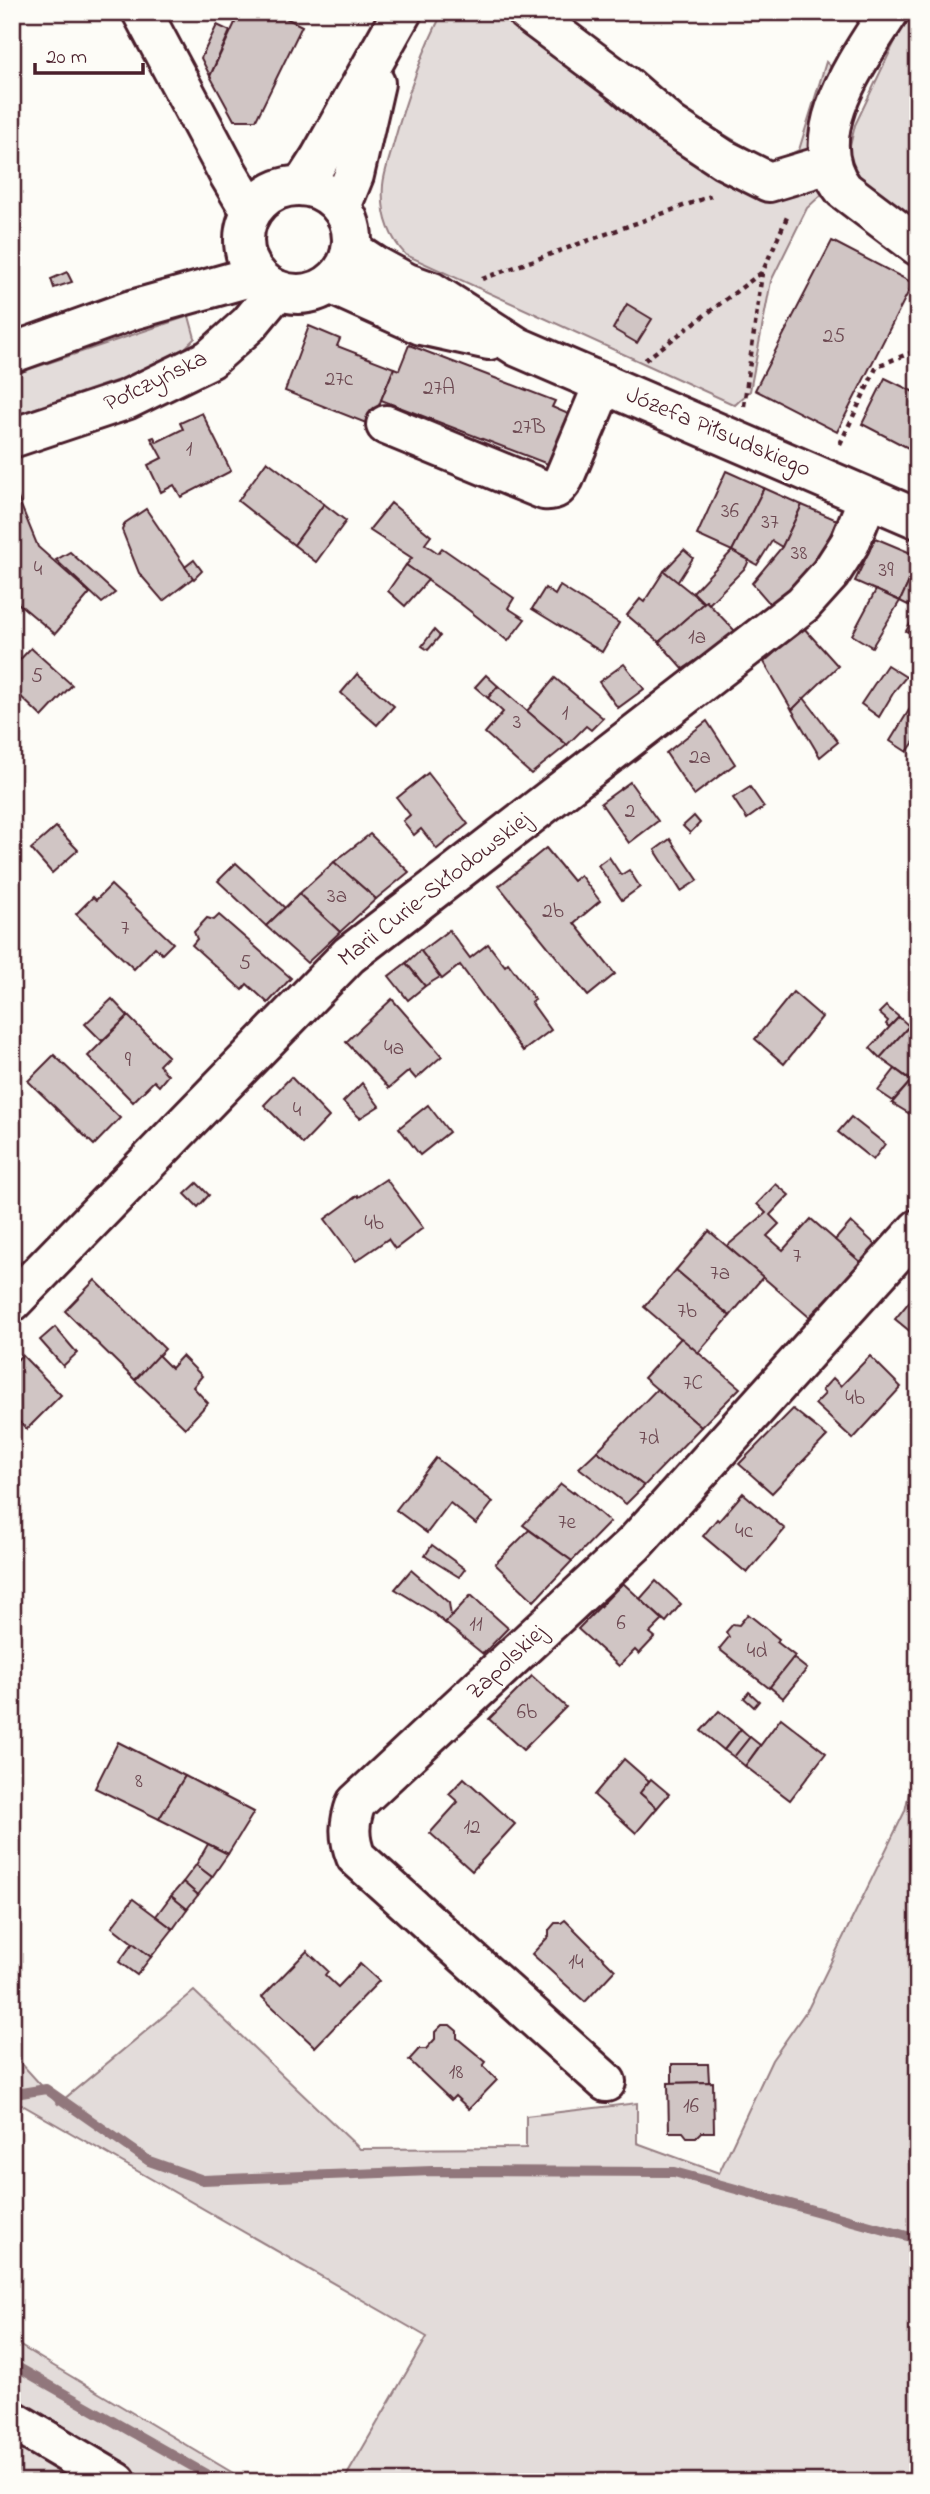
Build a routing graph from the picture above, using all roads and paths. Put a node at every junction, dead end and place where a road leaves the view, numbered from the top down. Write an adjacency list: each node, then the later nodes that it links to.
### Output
1 (142, 12): 9 (street)
2 (402, 12): 5 (street)
3 (527, 12): 7 (street)
4 (889, 12): 6 (street)
5 (382, 50): 8 (street); 10 (street)
6 (819, 167): 7 (street); 11 (street); 14 (path)
7 (769, 182): 15 (path)
8 (302, 186): 9 (street); 10 (street)
9 (254, 207): 13 (street)
10 (341, 207): 12 (street)
11 (918, 246)
12 (351, 250): 16 (street); 17 (street, Józefa Piłsudskiego)
13 (259, 270): 16 (street); 19 (street); 24 (street, Połczyńska)
14 (762, 273): 20 (path); 22 (path)
15 (471, 282)
16 (330, 284): 17 (street, Józefa Piłsudskiego)
17 (519, 347): 21 (street, Józefa Piłsudskiego)
18 (918, 350): 25 (path)
19 (12, 353)
20 (637, 366)
21 (604, 383): 23 (street); 26 (street, Józefa Piłsudskiego)
22 (743, 413)
23 (386, 425)
24 (12, 438)
25 (840, 444)
26 (869, 498): 27 (street, Józefa Piłsudskiego); 29 (street, Marii Curie-Skłodowskiej)
27 (918, 519)
28 (918, 1229): 30 (street, Zapolskiej)
29 (12, 1302)
30 (606, 2082)
31 (12, 2420): 32 (street)
32 (117, 2482)

